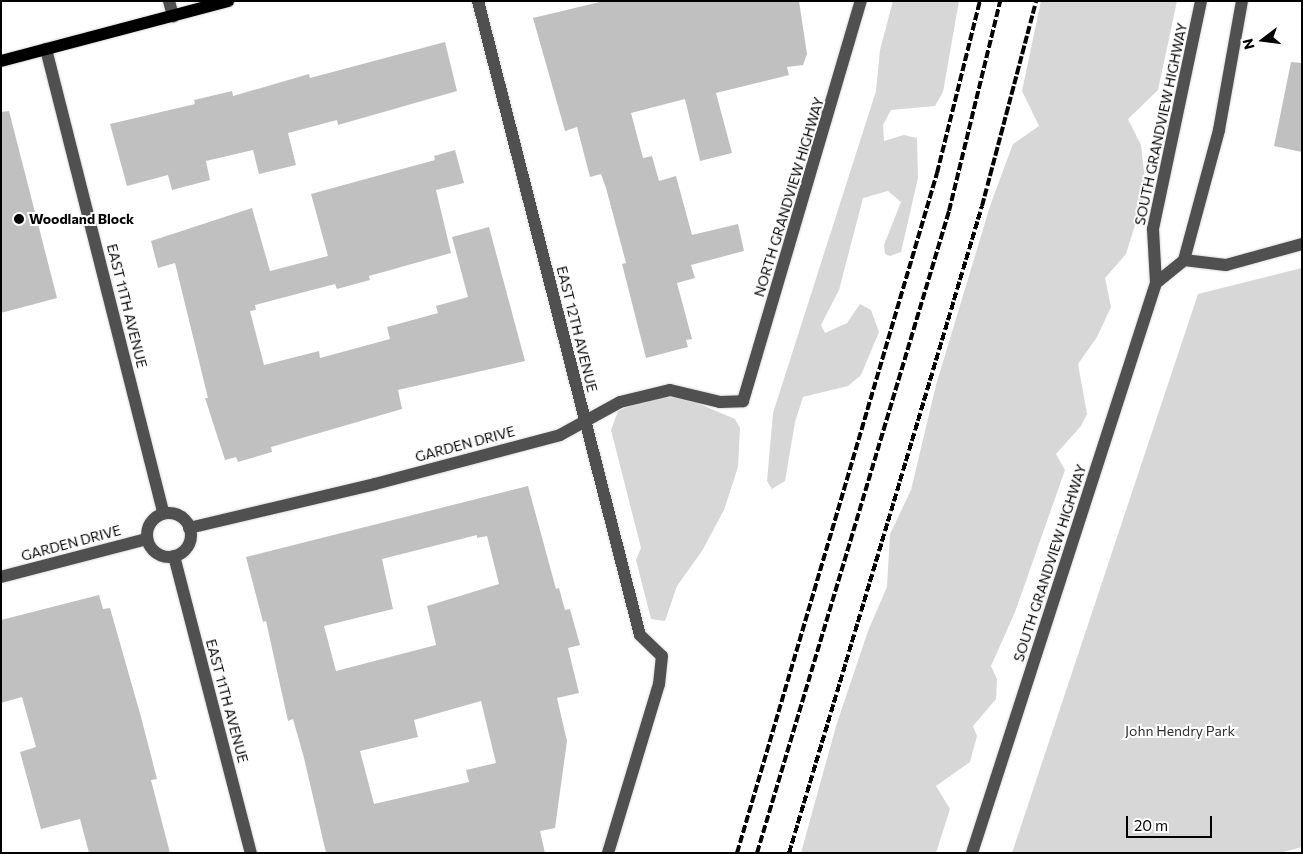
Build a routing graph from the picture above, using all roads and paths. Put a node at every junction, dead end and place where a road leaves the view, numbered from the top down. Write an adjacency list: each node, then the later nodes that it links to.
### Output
1 (169, 1): 7 (street)
2 (228, 1): 7 (main road)
3 (478, 1): 14 (street, EAST 12TH AVENUE)
4 (860, 1): 13 (street, NORTH GRANDVIEW HIGHWAY)
5 (1201, 1): 12 (street, SOUTH GRANDVIEW HIGHWAY)
6 (1242, 1): 11 (street)
7 (173, 16): 8 (main road)
8 (46, 49): 9 (main road); 15 (street, EAST 11TH AVENUE)
9 (1, 61)
10 (1302, 244): 11 (street)
11 (1184, 260): 12 (street)
12 (1156, 283): 22 (street, SOUTH GRANDVIEW HIGHWAY)
13 (743, 401): 14 (street, GARDEN DRIVE)
14 (586, 422): 16 (street, GARDEN DRIVE); 21 (street, EAST 12TH AVENUE)
15 (163, 513): 16 (street); 17 (street)
16 (189, 528): 18 (street)
17 (148, 539): 18 (street); 19 (street, GARDEN DRIVE)
18 (174, 556): 20 (street, EAST 11TH AVENUE)
19 (1, 577)
20 (251, 853)
21 (608, 853)
22 (972, 853)

